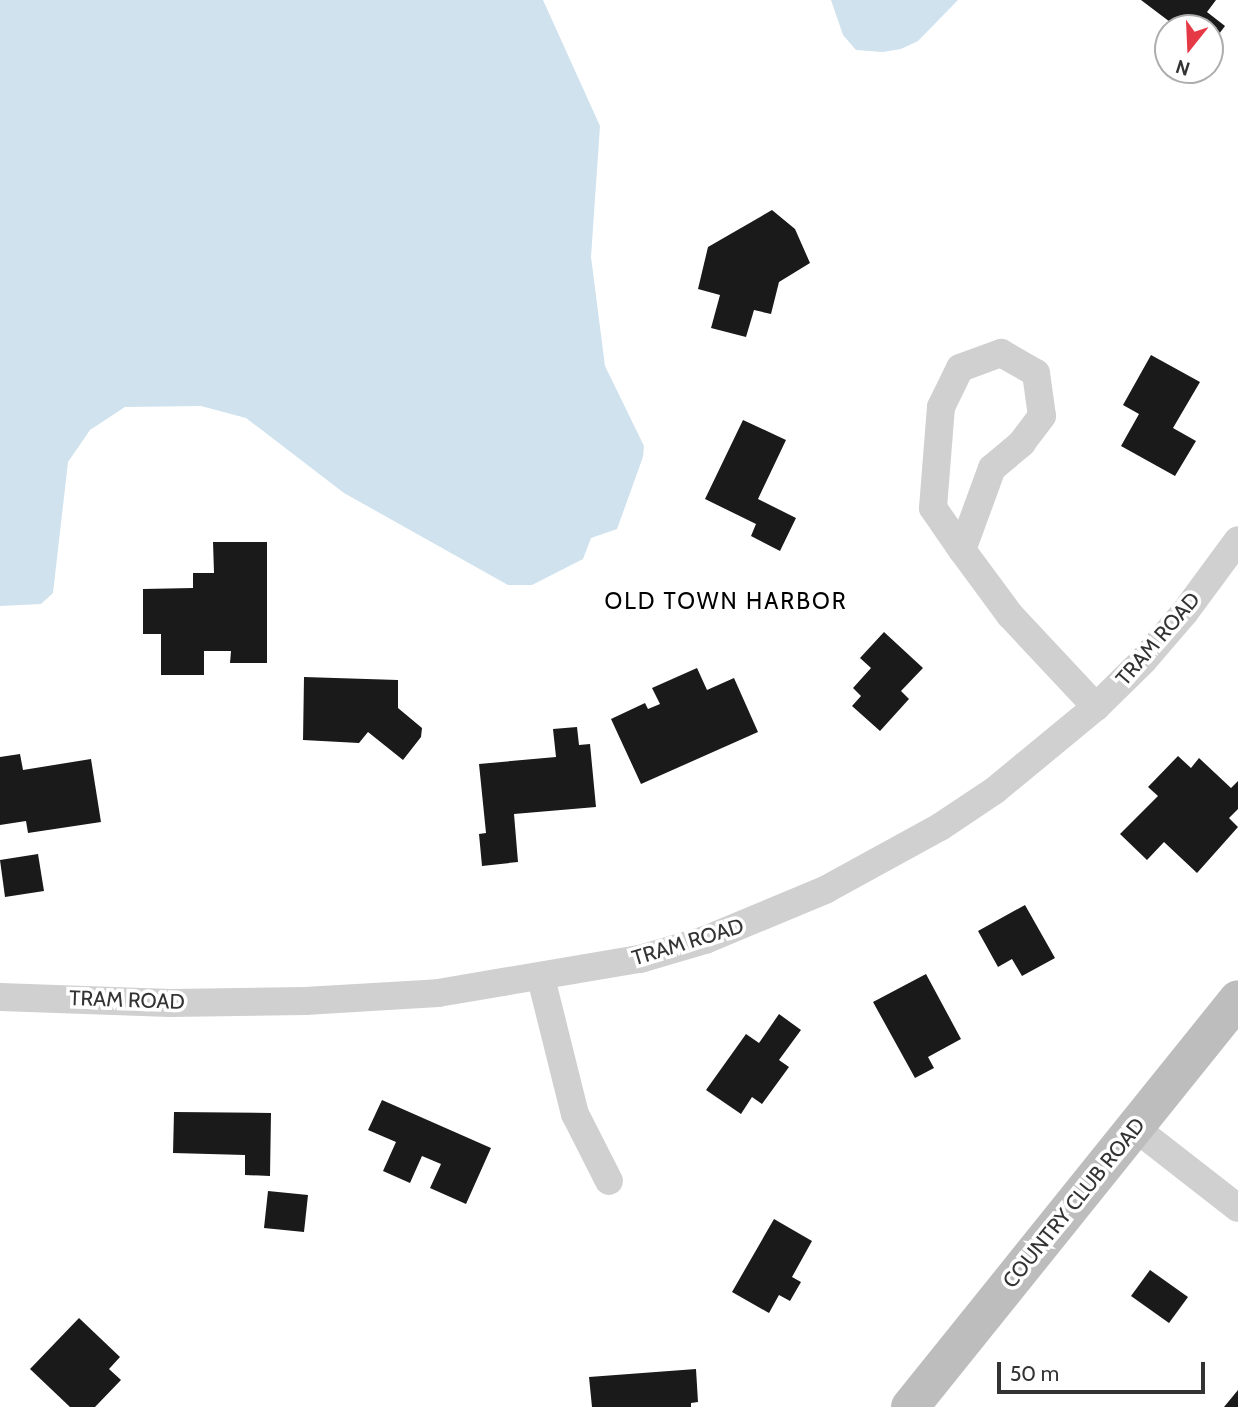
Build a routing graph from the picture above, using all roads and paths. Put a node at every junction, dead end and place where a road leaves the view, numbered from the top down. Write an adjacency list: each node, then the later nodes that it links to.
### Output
1 (1238, 540): 3 (street, TRAM ROAD)
2 (962, 550): 2 (street); 3 (street)
3 (1096, 707): 4 (street, TRAM ROAD)
4 (541, 978): 5 (street, TRAM ROAD); 8 (street)
5 (0, 997)
6 (1238, 999): 7 (street, COUNTRY CLUB ROAD)
7 (1134, 1127): 9 (street); 10 (street, COUNTRY CLUB ROAD)
8 (609, 1181)
9 (1238, 1208)
10 (909, 1407)

